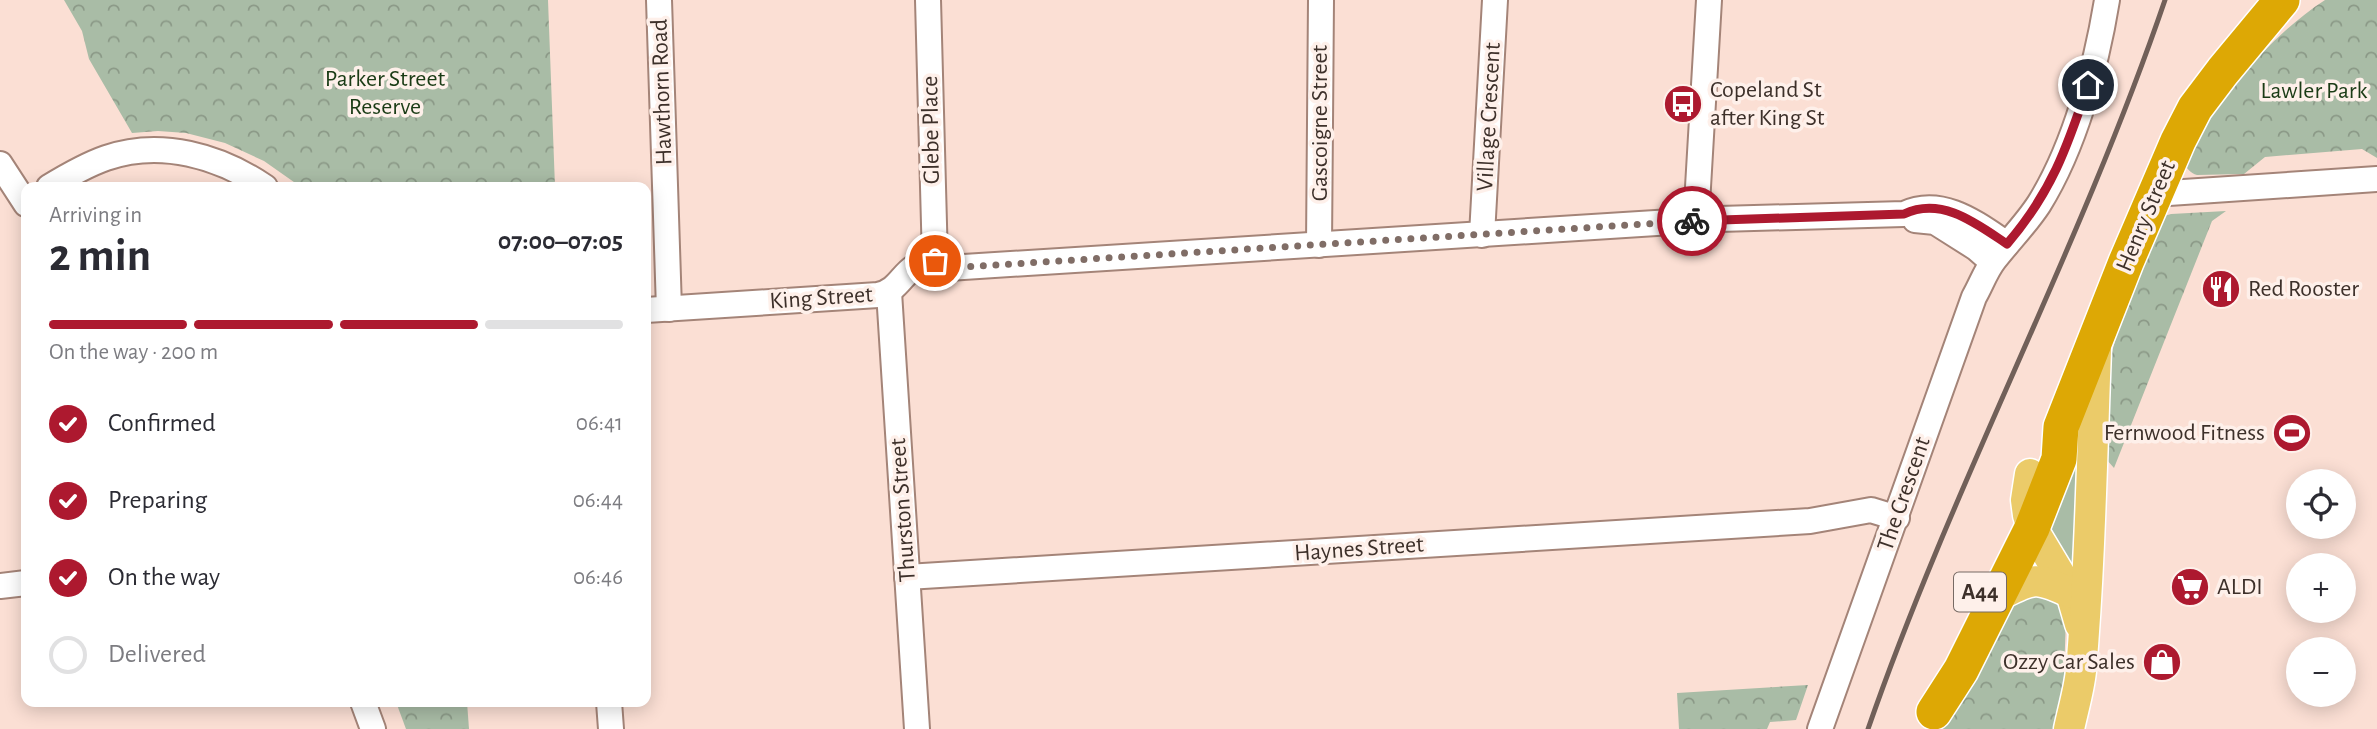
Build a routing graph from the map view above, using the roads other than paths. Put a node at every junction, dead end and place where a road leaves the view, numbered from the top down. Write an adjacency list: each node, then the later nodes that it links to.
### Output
1 (659, 0): 21 (street, Hawthorn Road)
2 (928, 0): 19 (street, Glebe Place)
3 (1321, 0): 17 (street, Gascoigne Street)
4 (1495, 0): 16 (street, Village Crescent)
5 (1709, 0): 15 (street)
6 (2107, 0): 18 (street, The Crescent)
7 (2305, 0): 8 (highway, Henry Street / A44)
8 (2272, 12): 13 (highway, Henry Street / A44)
9 (0, 164): 14 (street)
10 (2377, 178): 13 (street)
11 (58, 182): 12 (street)
12 (257, 182)
13 (2154, 194): 22 (highway, Henry Street / A44)
14 (21, 195)
15 (1696, 220): 16 (street); 18 (street)
16 (1482, 235): 17 (street)
17 (1319, 245): 19 (street)
18 (2000, 253): 25 (street, The Crescent)
19 (935, 261): 20 (street, King Street)
20 (889, 292): 21 (street, King Street); 27 (street, Thurston Street)
21 (658, 310)
22 (2096, 339): 23 (highway, Henry Street / A44); 32 (main road)
23 (2061, 426): 24 (highway, Henry Street / A44); 26 (highway, Henry Street / A44)
24 (2030, 474): 26 (main road); 36 (highway, A44)
25 (1893, 527): 27 (street, Haynes Street); 40 (street, The Crescent)
26 (2032, 528): 30 (main road); 31 (highway, A44)
27 (907, 577): 39 (street, Thurston Street)
28 (21, 584): 29 (street)
29 (0, 586)
30 (2071, 593): 31 (main road); 32 (main road)
31 (2000, 595): 36 (highway, A44)
32 (2082, 638): 33 (main road)
33 (2081, 673): 41 (main road); 42 (main road)
34 (365, 707): 37 (street)
35 (609, 707): 38 (street)
36 (1930, 720)
37 (373, 729)
38 (611, 729)
39 (917, 729)
40 (1820, 729)
41 (2069, 729)
42 (2090, 729)

